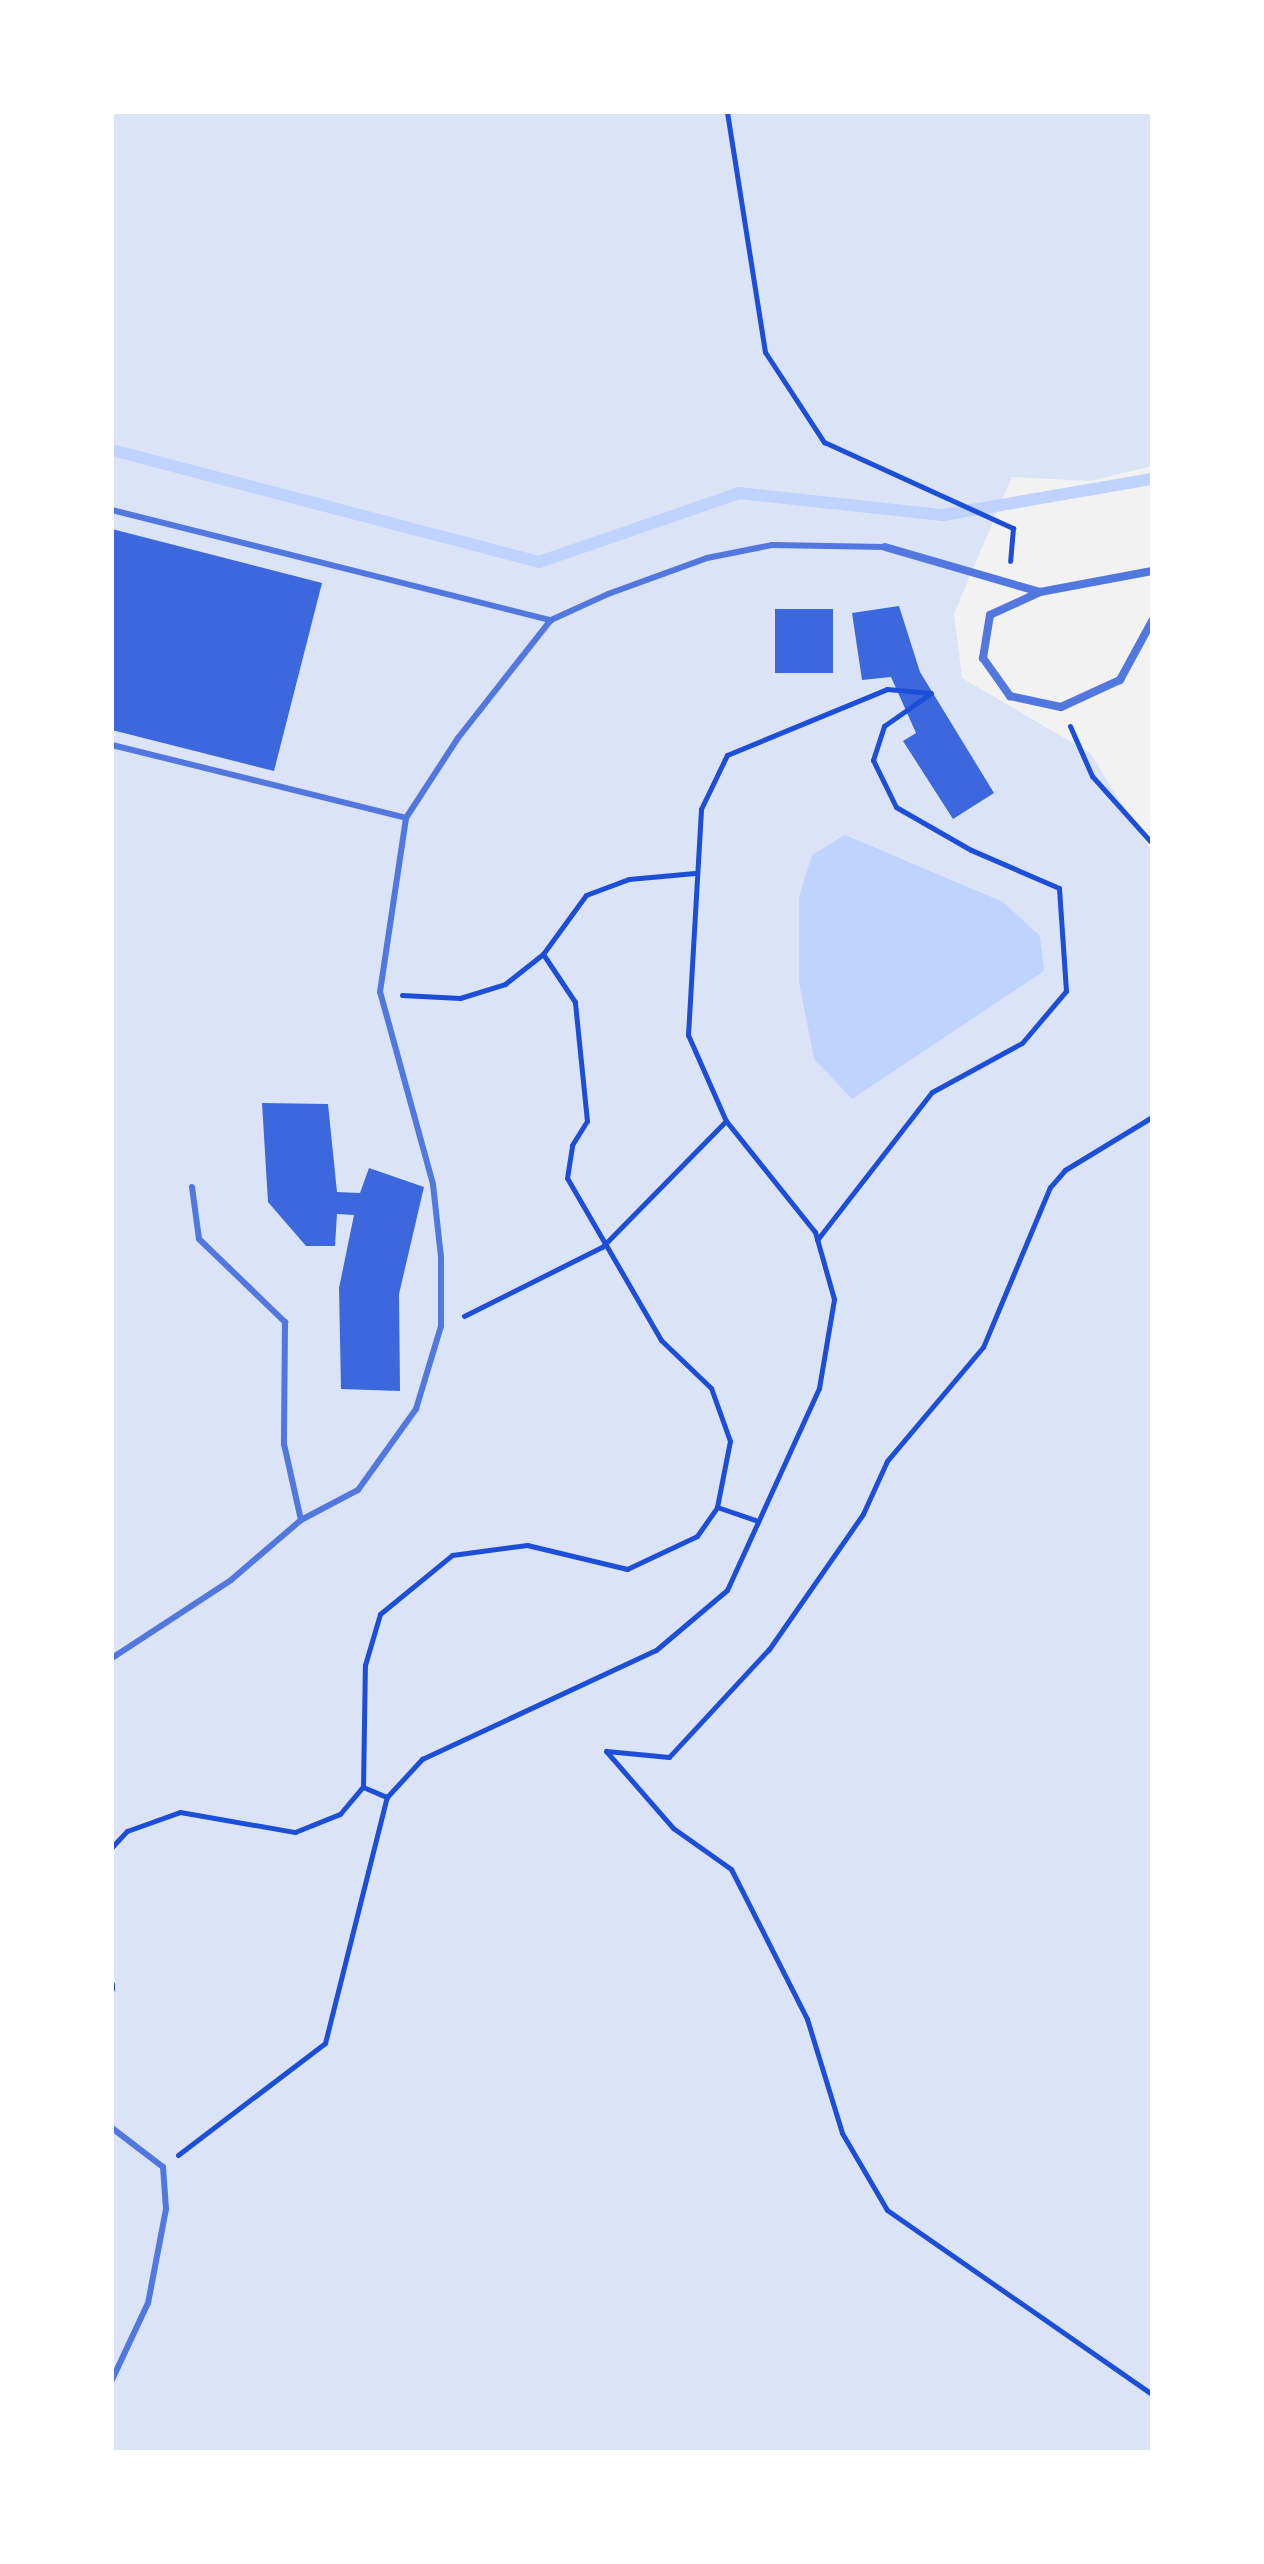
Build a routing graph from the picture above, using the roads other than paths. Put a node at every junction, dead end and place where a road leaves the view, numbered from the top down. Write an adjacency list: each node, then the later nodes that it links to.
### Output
1 (112, 510): 5 (lane)
2 (885, 547): 4 (street); 5 (lane)
3 (1152, 571): 4 (street)
4 (1040, 592): 6 (street)
5 (551, 620): 8 (lane)
6 (1152, 621)
7 (112, 745): 8 (lane)
8 (406, 818): 10 (lane)
9 (192, 1187): 10 (lane)
10 (301, 1520): 11 (lane)
11 (112, 1658)
12 (112, 2128): 13 (lane)
13 (112, 2380)

